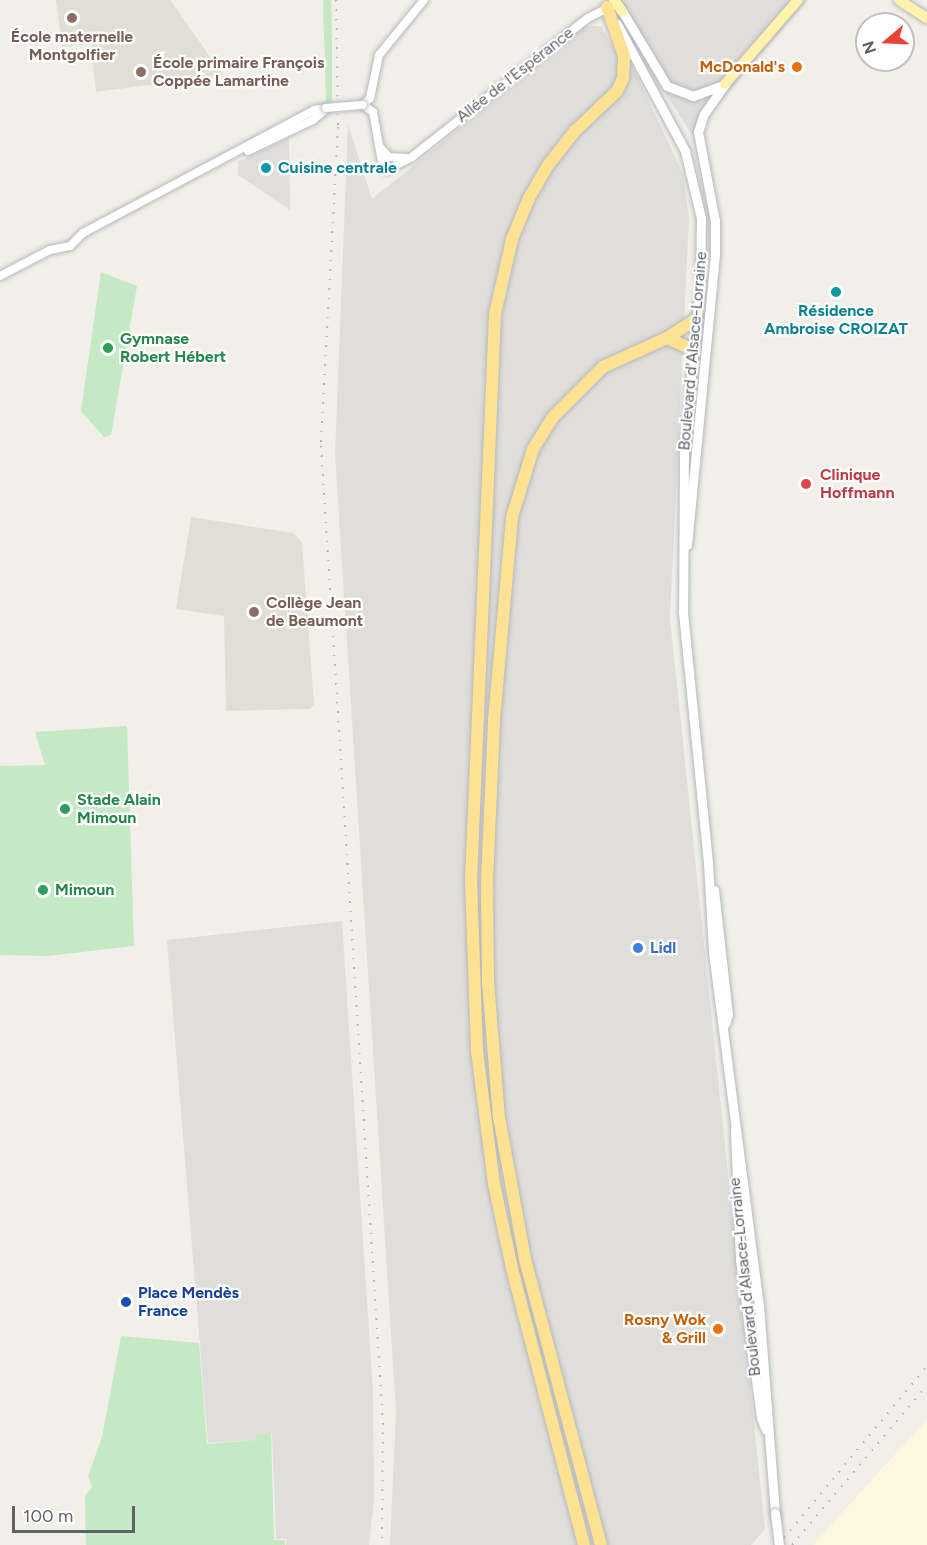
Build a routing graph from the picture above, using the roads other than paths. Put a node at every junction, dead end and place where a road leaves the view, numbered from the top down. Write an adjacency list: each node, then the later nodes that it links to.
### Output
1 (424, 0): 11 (street)
2 (789, 0): 8 (main road)
3 (798, 0): 8 (main road)
4 (803, 0): 8 (main road)
5 (899, 0): 9 (main road)
6 (608, 2): 7 (main road); 13 (street, Allée de l'Espérance); 16 (main road, Boulevard d'Alsace-Lorraine); 26 (highway)
7 (622, 11): 10 (main road)
8 (785, 11): 10 (main road)
9 (927, 18)
10 (725, 84): 15 (main road, Boulevard d'Alsace-Lorraine)
11 (363, 105): 12 (street); 14 (street, bridge)
12 (379, 146): 13 (street); 13 (street)
13 (396, 159)
14 (0, 276)
15 (713, 290): 16 (main road); 19 (main road, Boulevard d'Alsace-Lorraine)
16 (696, 319): 17 (highway); 18 (main road, Boulevard d'Alsace-Lorraine)
17 (667, 338): 18 (highway); 27 (highway)
18 (692, 350): 19 (main road, Boulevard d'Alsace-Lorraine)
19 (683, 572): 20 (main road, Boulevard d'Alsace-Lorraine)
20 (708, 862): 21 (main road, Boulevard d'Alsace-Lorraine); 22 (main road, Boulevard d'Alsace-Lorraine)
21 (712, 938): 22 (main road); 23 (main road, Boulevard d'Alsace-Lorraine)
22 (726, 991): 23 (main road, Boulevard d'Alsace-Lorraine)
23 (725, 1024): 24 (main road, Boulevard d'Alsace-Lorraine)
24 (736, 1120): 25 (main road, Boulevard d'Alsace-Lorraine); 25 (main road, Boulevard d'Alsace-Lorraine)
25 (767, 1432): 28 (main road, Boulevard d'Alsace-Lorraine, bridge)
26 (584, 1545)
27 (601, 1545)
28 (779, 1545)

